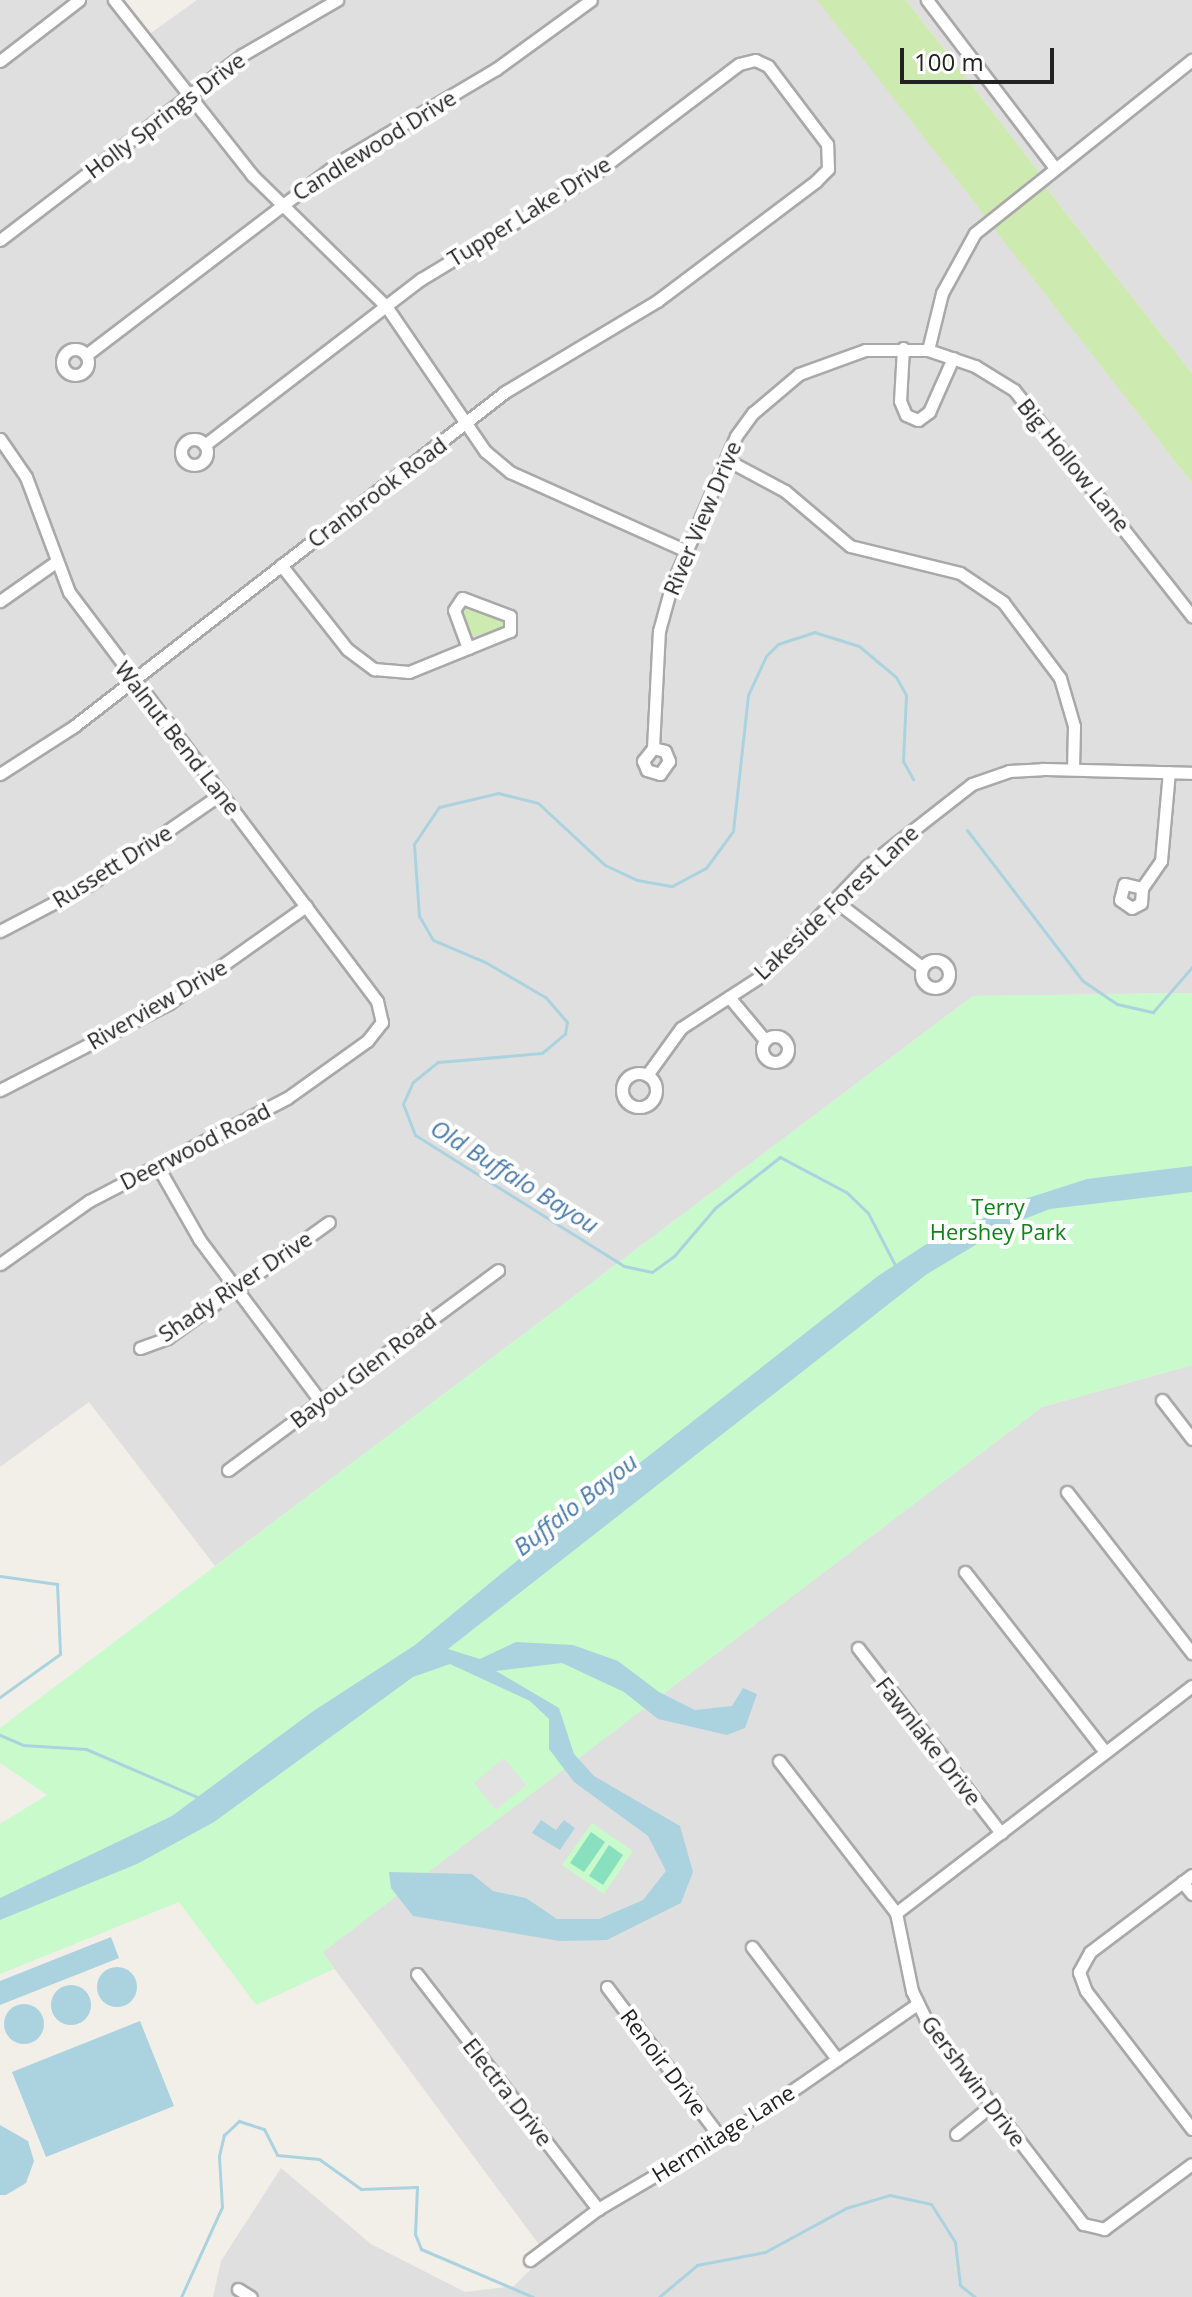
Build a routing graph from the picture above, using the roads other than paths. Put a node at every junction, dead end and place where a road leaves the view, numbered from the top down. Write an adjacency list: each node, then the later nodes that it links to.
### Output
1 (79, 0): 7 (street)
2 (114, 0): 8 (street)
3 (337, 0): 8 (street, Holly Springs Drive)
4 (591, 0): 10 (street, Candlewood Drive)
5 (927, 0): 9 (street)
6 (1192, 60): 9 (street)
7 (0, 61)
8 (188, 96): 10 (street); 12 (street, Holly Springs Drive)
9 (1055, 168): 15 (street)
10 (280, 205): 13 (street); 16 (street, Candlewood Drive)
11 (761, 223): 13 (street, Tupper Lake Drive); 18 (street, Cranbrook Road)
12 (0, 240)
13 (386, 306): 18 (street); 20 (street, Tupper Lake Drive)
14 (903, 348): 15 (street, River View Drive); 17 (street); 21 (street, River View Drive)
15 (928, 350): 17 (street, Big Hollow Lane)
16 (86, 355)
17 (953, 358): 26 (street, Big Hollow Lane)
18 (464, 426): 22 (street); 24 (street, Cranbrook Road)
19 (0, 439): 23 (street, Walnut Bend Lane)
20 (205, 445)
21 (727, 460): 22 (street, River View Drive); 30 (street)
22 (687, 551): 29 (street, River View Drive)
23 (54, 563): 25 (street); 28 (street, Walnut Bend Lane)
24 (281, 565): 27 (street); 28 (street, Cranbrook Road)
25 (0, 601)
26 (1192, 616)
27 (468, 648): 27 (street)
28 (133, 681): 33 (street, Cranbrook Road); 34 (street, Walnut Bend Lane)
29 (653, 748)
30 (1073, 769): 31 (street, Lakeside Forest Lane); 36 (street, Lakeside Forest Lane)
31 (1169, 772): 32 (street, Lakeside Forest Lane); 35 (street)
32 (1192, 773)
33 (0, 774)
34 (221, 794): 37 (street, Walnut Bend Lane); 38 (street, Russett Drive)
35 (1142, 888)
36 (834, 900): 39 (street); 40 (street, Lakeside Forest Lane)
37 (306, 906): 41 (street, Walnut Bend Lane); 44 (street, Riverview Drive)
38 (0, 931)
39 (922, 967)
40 (729, 997): 42 (street); 43 (street, Lakeside Forest Lane)
41 (382, 1022): 45 (street, Deerwood Road)
42 (765, 1040)
43 (647, 1075)
44 (0, 1090)
45 (158, 1167): 47 (street, Deerwood Road); 49 (street)
46 (329, 1222): 49 (street, Shady River Drive)
47 (0, 1264)
48 (498, 1270): 52 (street, Bayou Glen Road)
49 (236, 1289): 50 (street, Shady River Drive); 52 (street)
50 (140, 1348)
51 (1162, 1400): 53 (street)
52 (321, 1402): 54 (street, Bayou Glen Road)
53 (1192, 1439)
54 (228, 1470)
55 (1067, 1492): 58 (street)
56 (965, 1572): 60 (street)
57 (858, 1648): 62 (street, Fawnlake Drive)
58 (1192, 1653)
59 (1192, 1686): 60 (street)
60 (1105, 1752): 62 (street)
61 (779, 1761): 65 (street, Gershwin Drive)
62 (1001, 1833): 65 (street)
63 (1187, 1879): 64 (street); 72 (street)
64 (1192, 1894)
65 (896, 1913): 69 (street, Gershwin Drive)
66 (752, 1947): 70 (street)
67 (417, 1974): 76 (street, Electra Drive)
68 (607, 1987): 74 (street, Renoir Drive)
69 (916, 2005): 70 (street, Hermitage Lane); 71 (street, Gershwin Drive)
70 (837, 2059): 74 (street, Hermitage Lane)
71 (992, 2105): 73 (street); 75 (street, Gershwin Drive)
72 (1192, 2129)
73 (956, 2134)
74 (720, 2137): 76 (street, Hermitage Lane)
75 (1192, 2164)
76 (598, 2209): 77 (street, Hermitage Lane)
77 (530, 2260)
78 (238, 2289): 79 (street)
79 (251, 2297)

